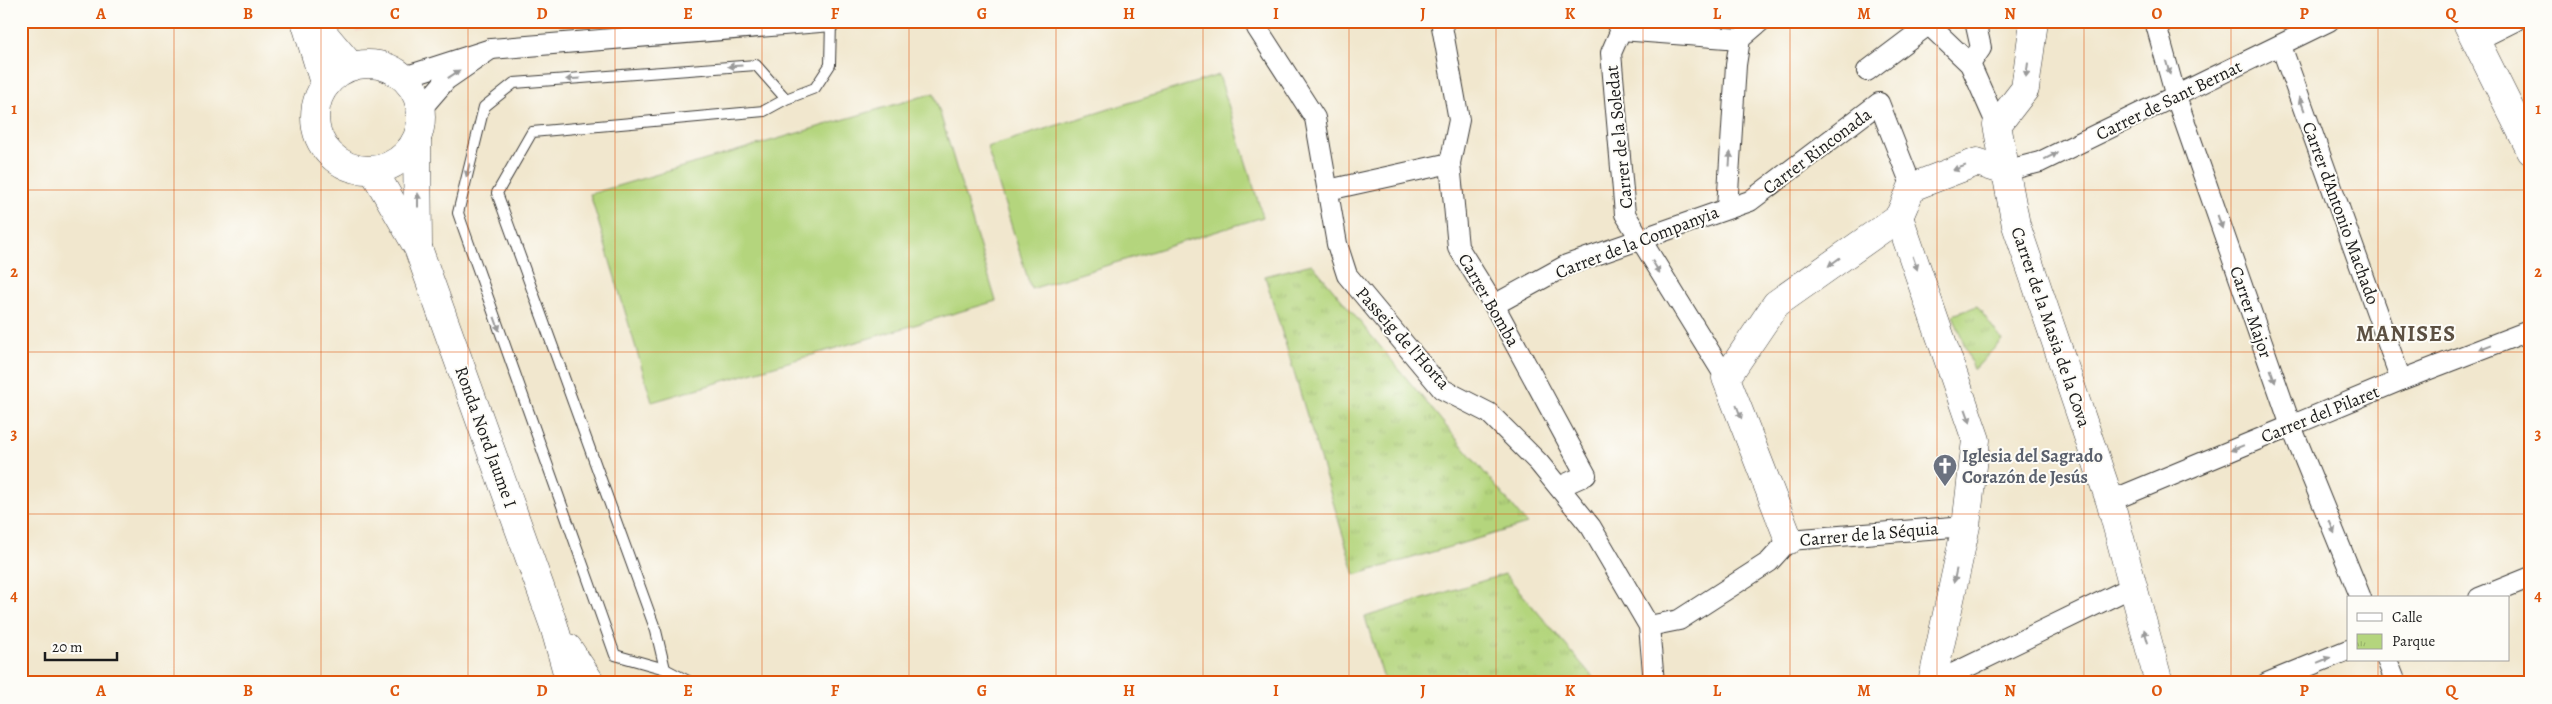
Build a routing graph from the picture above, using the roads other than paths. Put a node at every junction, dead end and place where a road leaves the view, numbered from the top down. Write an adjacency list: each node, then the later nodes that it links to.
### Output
1 (305, 21): 23 (street)
2 (313, 21): 20 (street)
3 (832, 21): 12 (street); 25 (lane)
4 (1441, 21): 30 (street, Carrer Bomba)
5 (1761, 21): 16 (street)
6 (1975, 21): 19 (street)
7 (2034, 21): 27 (street, one-way to 27)
8 (2155, 21): 24 (street, Carrer Major, one-way to 24)
9 (2329, 21): 17 (street, Carrer de Sant Bernat)
10 (2515, 21): 15 (street)
11 (1927, 23): 19 (street); 21 (street)
12 (726, 26): 18 (street)
13 (1618, 26): 16 (street); 37 (street, Carrer de la Soledat)
14 (1257, 28): 34 (street, Passeig de l'Horta)
15 (2470, 31): 29 (street)
16 (1740, 39): 35 (street, one-way to 16)
17 (2281, 46): 24 (street, Carrer de Sant Bernat); 42 (street, Carrer d'Antonio Machado, one-way to 17)
18 (491, 49): 22 (street); 26 (street, one-way to 18)
19 (1970, 64): 27 (street)
20 (351, 66): 22 (street); 23 (street)
21 (1866, 71)
22 (404, 77): 26 (street)
23 (325, 86): 31 (street)
24 (2176, 97): 32 (street, Carrer de Sant Bernat, one-way to 24); 43 (street, Carrer Major, one-way to 43)
25 (786, 99): 56 (lane); 56 (lane, one-way to 56)
26 (421, 109): 28 (street)
27 (1997, 125): 32 (street, Carrer de la Masia de la Cova)
28 (417, 139): 31 (street); 38 (street, Ronda Nord Jaume I, one-way to 28)
29 (2531, 151)
30 (1450, 163): 34 (street); 39 (street, Carrer Bomba)
31 (373, 170): 38 (street, Ronda Nord Jaume I)
32 (2005, 171): 33 (street, one-way to 33); 45 (street, Carrer de la Masia de la Cova)
33 (1912, 187): 35 (street, Carrer Rinconada); 36 (street)
34 (1328, 190): 44 (street, Passeig de l'Horta)
35 (1727, 208): 37 (street, Carrer de la Companyia)
36 (1899, 217): 41 (street, one-way to 41); 46 (street, one-way to 46)
37 (1638, 238): 39 (street, Carrer de la Companyia); 41 (street, Carrer de la Soledat, one-way to 41)
38 (418, 248): 52 (street, Ronda Nord Jaume I)
39 (1494, 305): 44 (street, Carrer Bomba)
40 (2531, 330): 42 (street, Carrer del Pilaret, one-way to 42)
41 (1726, 378): 47 (street, one-way to 47)
42 (2401, 380): 43 (street, Carrer del Pilaret)
43 (2291, 426): 45 (street, Carrer del Pilaret, one-way to 45); 50 (street, Carrer Major, one-way to 50)
44 (1559, 487): 53 (street, Passeig de l'Horta)
45 (2110, 501): 49 (street, Carrer de la Masia de la Cova)
46 (1966, 526): 47 (street, Carrer de la Séquia); 61 (street, one-way to 61)
47 (1789, 540): 53 (street, Carrer de la Séquia)
48 (2531, 577): 51 (street)
49 (2132, 587): 61 (street); 62 (street, Carrer de la Masia de la Cova, one-way to 49)
50 (2360, 596)
51 (2484, 596)
52 (554, 626): 57 (street, Ronda Nord Jaume I); 58 (street, Ronda Nord Jaume I)
53 (1649, 626): 60 (street, Passeig de l'Horta)
54 (2347, 650): 63 (street, one-way to 54)
55 (2388, 662): 64 (street)
56 (665, 669): 59 (lane)
57 (570, 683)
58 (591, 683)
59 (692, 683)
60 (1654, 683)
61 (1933, 683)
62 (2159, 683)
63 (2268, 683)
64 (2396, 683)

